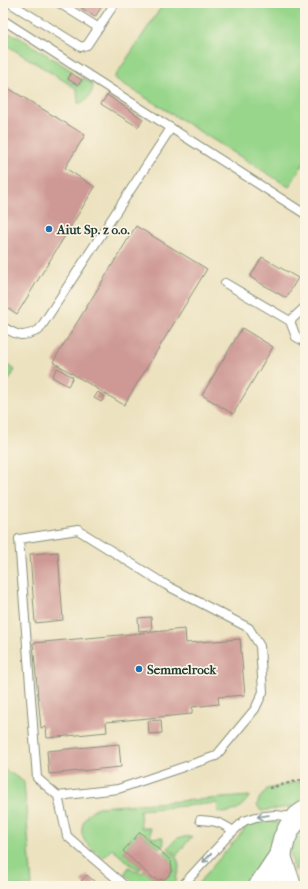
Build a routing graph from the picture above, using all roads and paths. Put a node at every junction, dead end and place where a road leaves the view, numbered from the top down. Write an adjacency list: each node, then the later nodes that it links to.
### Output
1 (10, 3): 5 (lane)
2 (59, 3): 5 (lane)
3 (116, 3): 5 (lane)
4 (3, 20): 6 (lane)
5 (99, 28)
6 (171, 128): 7 (lane); 11 (lane)
7 (305, 214)
8 (225, 283): 10 (lane)
9 (305, 307): 10 (lane)
10 (290, 321): 12 (lane)
11 (3, 327)
12 (305, 342)
13 (305, 779): 14 (path)
14 (269, 788)
15 (58, 796): 15 (lane); 20 (lane)
16 (301, 815): 18 (lane, one-way to 18); 19 (main road)
17 (200, 820): 18 (lane)
18 (233, 831): 21 (lane, one-way to 21)
19 (280, 856): 22 (main road); 23 (main road)
20 (125, 886)
21 (182, 886)
22 (260, 886)
23 (290, 886)

